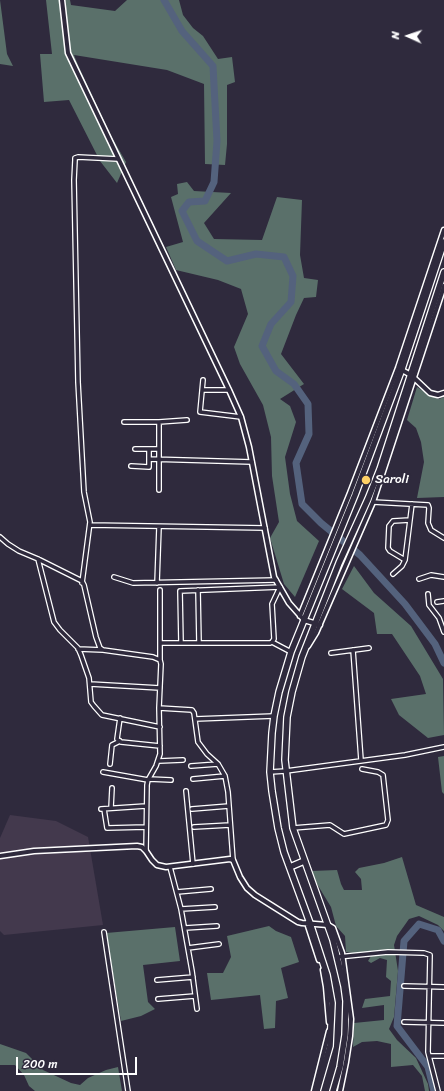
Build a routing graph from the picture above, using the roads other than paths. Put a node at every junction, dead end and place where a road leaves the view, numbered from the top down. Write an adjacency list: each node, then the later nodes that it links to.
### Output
1 (62, 0): 2 (street)
2 (118, 159): 11 (street); 28 (street)
3 (444, 230): 7 (street)
4 (444, 242): 7 (highway)
5 (444, 272): 8 (highway)
6 (444, 286): 8 (street)
7 (400, 368): 8 (street); 49 (highway)
8 (413, 377): 12 (street); 25 (street); 31 (highway)
9 (203, 380): 10 (street)
10 (202, 390): 11 (street); 13 (street)
11 (229, 390): 13 (street)
12 (444, 393)
13 (241, 417): 22 (street)
14 (187, 420): 16 (street)
15 (124, 422): 16 (street)
16 (159, 422): 19 (street)
17 (135, 449): 18 (street)
18 (149, 449): 19 (street); 20 (street)
19 (159, 449): 21 (street)
20 (149, 459): 21 (street); 23 (street)
21 (160, 459): 22 (street); 24 (street)
22 (252, 462): 30 (street)
23 (131, 466)
24 (159, 490)
25 (373, 502): 26 (street); 31 (street)
26 (414, 504): 27 (street); 33 (street)
27 (410, 520): 35 (street); 35 (street)
28 (90, 525): 29 (street); 41 (street)
29 (159, 527): 30 (street); 42 (street)
30 (265, 528): 40 (street)
31 (355, 535): 50 (highway)
32 (0, 537): 34 (street)
33 (444, 538)
34 (38, 559): 41 (street); 57 (street)
35 (405, 560): 36 (street)
36 (393, 574)
37 (444, 576): 39 (street)
38 (114, 577): 42 (street)
39 (420, 579)
40 (276, 580): 42 (street); 43 (street)
41 (81, 581): 58 (street)
42 (157, 583)
43 (280, 587): 45 (street); 49 (street); 52 (street)
44 (160, 590): 53 (street)
45 (198, 590): 54 (street); 55 (street)
46 (428, 594): 51 (street)
47 (444, 601): 48 (street)
48 (437, 602)
49 (302, 618): 50 (street); 60 (highway)
50 (317, 624): 82 (highway)
51 (444, 632)
52 (272, 642): 55 (street); 60 (street)
53 (160, 643): 54 (street); 62 (street)
54 (181, 643): 55 (street)
55 (199, 643)
56 (369, 648): 59 (street)
57 (78, 649): 58 (street); 63 (street)
58 (103, 650): 62 (street)
59 (353, 650): 61 (street); 75 (street)
60 (291, 652): 66 (highway)
61 (331, 653)
62 (160, 660): 64 (street)
63 (90, 684): 64 (street); 67 (street)
64 (160, 688): 65 (street)
65 (159, 708): 68 (street); 69 (street)
66 (274, 716): 68 (street); 81 (highway)
67 (120, 718): 69 (street); 70 (street)
68 (195, 719): 77 (street)
69 (160, 728): 71 (street)
70 (120, 741): 71 (street); 76 (street)
71 (160, 746): 73 (street)
72 (442, 748): 75 (street)
73 (159, 760): 74 (street); 85 (street)
74 (183, 760)
75 (362, 760): 82 (street)
76 (110, 764)
77 (218, 764): 78 (street); 83 (street)
78 (191, 766)
79 (362, 769): 96 (street)
80 (104, 772): 85 (street)
81 (270, 772): 82 (street); 103 (highway)
82 (286, 772): 96 (highway)
83 (225, 776): 84 (street); 90 (street)
84 (193, 779)
85 (148, 780): 86 (street); 89 (street)
86 (171, 780)
87 (112, 788): 91 (street)
88 (186, 791): 101 (street)
89 (146, 806): 91 (street); 94 (street)
90 (229, 806): 92 (street); 93 (street)
91 (111, 808): 94 (street)
92 (192, 808)
93 (230, 824): 95 (street); 99 (street)
94 (146, 827): 97 (street)
95 (194, 827)
96 (293, 828): 100 (highway)
97 (146, 851): 98 (street); 102 (street)
98 (0, 856)
99 (233, 860): 101 (street); 108 (street)
100 (304, 861): 103 (highway); 109 (highway)
101 (193, 864): 102 (street)
102 (170, 867): 105 (street)
103 (290, 867): 108 (highway)
104 (211, 889): 105 (street)
105 (177, 892): 107 (street)
106 (215, 907): 107 (street)
107 (181, 909): 111 (street)
108 (309, 923): 109 (street); 130 (street); 131 (highway)
109 (328, 925): 115 (highway)
110 (217, 926): 111 (street)
111 (185, 928): 114 (street)
112 (104, 932): 129 (street)
113 (219, 944): 114 (street)
114 (188, 948): 116 (street)
115 (340, 957): 119 (street); 132 (highway); 133 (street)
116 (193, 977): 117 (street); 121 (street)
117 (157, 980)
118 (404, 986): 119 (street)
119 (430, 987): 120 (street); 125 (street)
120 (444, 987)
121 (195, 996): 122 (street); 123 (street)
122 (158, 999)
123 (196, 1009)
124 (404, 1022): 125 (street)
125 (429, 1022): 126 (street); 127 (street)
126 (444, 1023)
127 (429, 1056): 128 (street); 134 (street)
128 (444, 1056)
129 (128, 1091)
130 (314, 1091)
131 (317, 1091)
132 (333, 1091)
133 (340, 1091)
134 (438, 1091)

